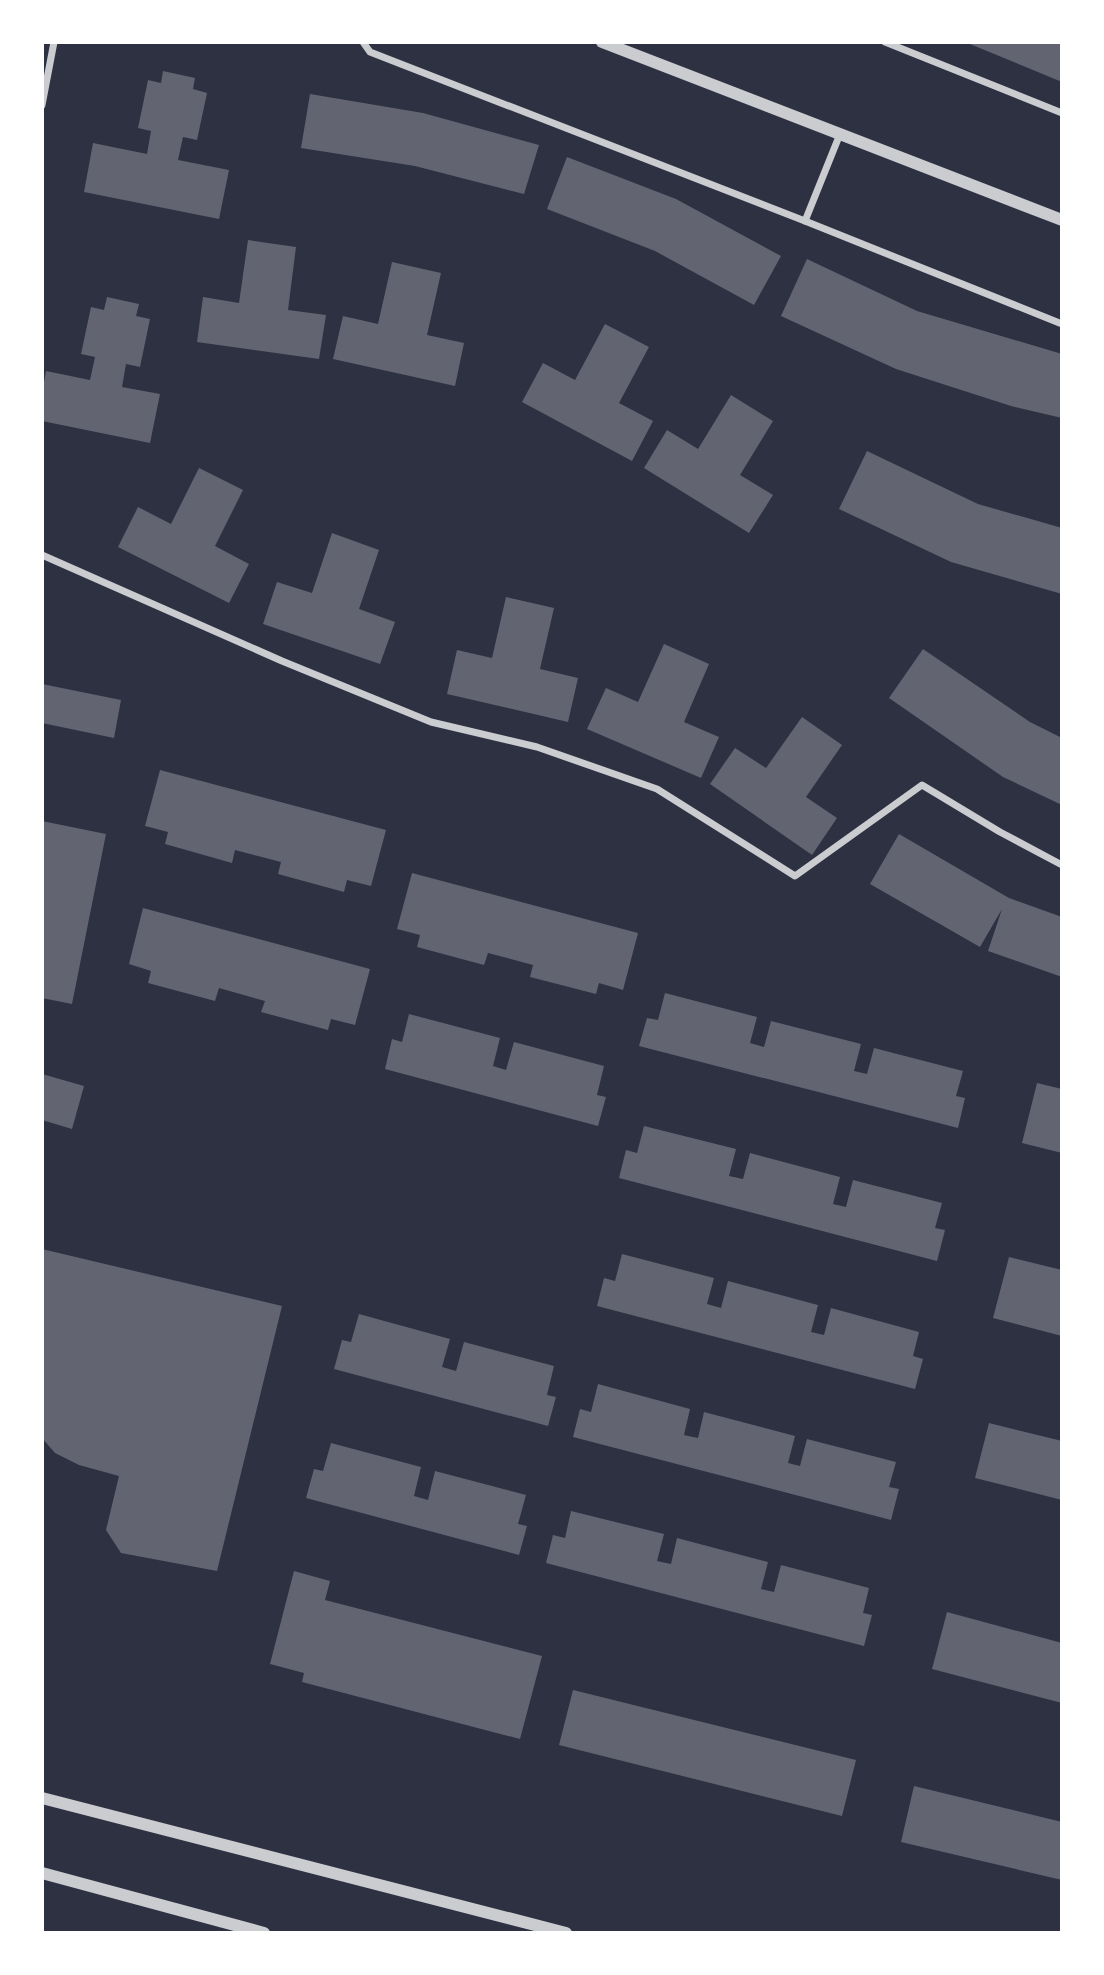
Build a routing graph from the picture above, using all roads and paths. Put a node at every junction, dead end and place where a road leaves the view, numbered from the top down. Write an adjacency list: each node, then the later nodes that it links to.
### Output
1 (54, 42): 5 (street)
2 (363, 42): 9 (street)
3 (602, 42): 7 (street)
4 (885, 42): 6 (street)
5 (42, 105)
6 (1062, 113)
7 (840, 134): 8 (street); 9 (street)
8 (1062, 220)
9 (805, 221): 10 (street)
10 (1062, 324)
11 (42, 555): 12 (street)
12 (1062, 865)
13 (42, 1798): 16 (street)
14 (42, 1873): 15 (street)
15 (264, 1933)
16 (566, 1933)

